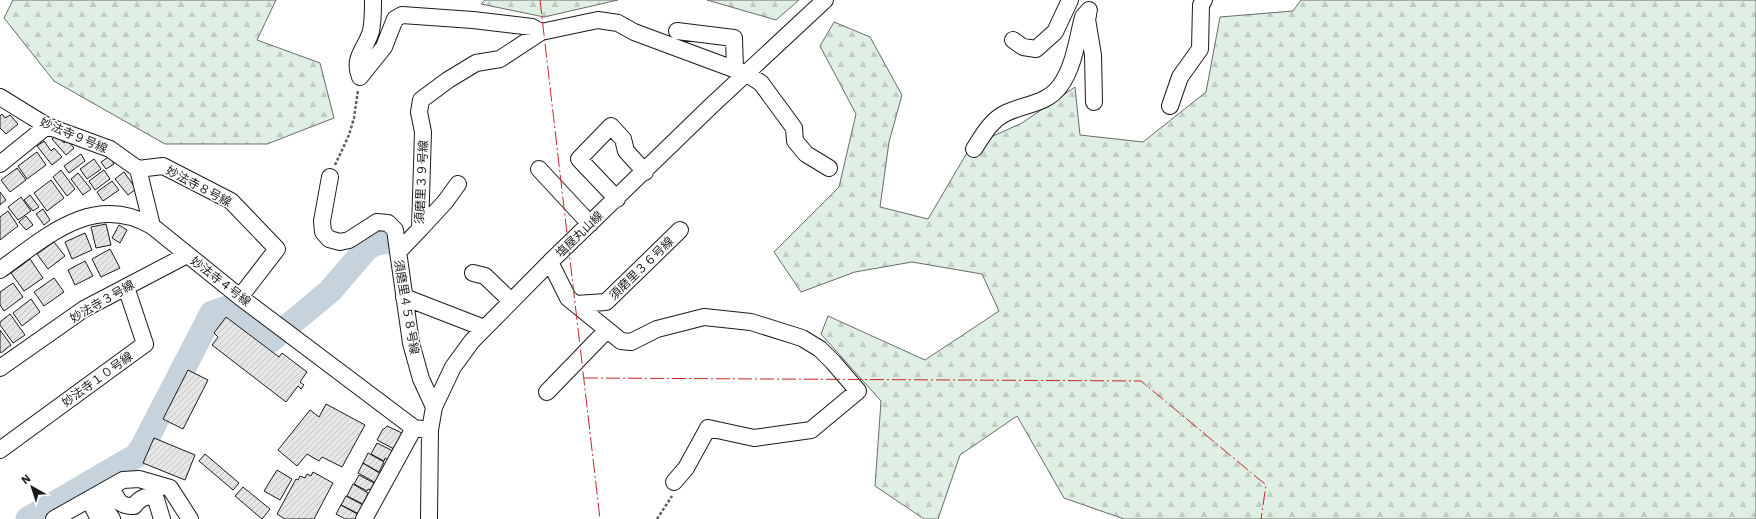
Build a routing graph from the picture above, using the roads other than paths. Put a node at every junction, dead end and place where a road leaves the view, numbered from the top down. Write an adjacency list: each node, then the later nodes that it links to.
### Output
1 (372, 0): 6 (street)
2 (826, 0): 8 (street, 塩屋丸山線)
3 (1070, 0): 7 (street)
4 (1204, 0): 11 (street)
5 (677, 31): 8 (street)
6 (541, 32): 8 (street); 24 (street, 須磨里３９号線)
7 (1013, 40)
8 (741, 71): 15 (street); 18 (street, 塩屋丸山線)
9 (0, 97): 12 (street, 妙法寺９号線)
10 (1094, 102): 13 (street)
11 (1170, 106)
12 (48, 126): 14 (street); 16 (street, 妙法寺９号線)
13 (974, 149)
14 (0, 164)
15 (829, 168)
16 (138, 169): 23 (street); 32 (street, 妙法寺８号線)
17 (539, 169): 22 (street)
18 (645, 172): 21 (street, 塩屋丸山線); 21 (street)
19 (330, 177): 26 (street, 須磨里４５８号線)
20 (458, 184): 24 (street)
21 (617, 199): 22 (street, 塩屋丸山線)
22 (590, 224): 28 (street, 塩屋丸山線)
23 (152, 226): 27 (street, 妙法寺４号線); 29 (street, 妙法寺４号線)
24 (420, 229): 26 (street, 須磨里３９号線)
25 (680, 230): 35 (street, 須磨里３６号線)
26 (398, 252): 33 (street, 須磨里４５８号線)
27 (187, 255): 31 (street, 妙法寺３号線); 32 (street, 妙法寺４号線)
28 (550, 262): 34 (street, 塩屋丸山線); 35 (street)
29 (0, 270)
30 (473, 273): 34 (street)
31 (126, 287): 38 (street, 妙法寺３号線); 43 (street, 妙法寺１０号線)
32 (240, 297): 41 (street, 妙法寺４号線)
33 (404, 297): 36 (street); 40 (street, 須磨里４５８号線)
34 (511, 301): 36 (street, 塩屋丸山線)
35 (576, 304): 37 (street)
36 (484, 328): 40 (street, 塩屋丸山線)
37 (607, 330): 39 (street); 44 (street)
38 (0, 368)
39 (547, 392)
40 (434, 407): 42 (street, 塩屋丸山線)
41 (414, 428): 42 (street, 妙法寺４号線); 52 (street)
42 (430, 430): 53 (street, 塩屋丸山線)
43 (0, 450)
44 (674, 482)
45 (112, 487): 46 (street); 47 (street); 51 (street)
46 (92, 497): 48 (street); 49 (street); 50 (street)
47 (185, 517)
48 (54, 519)
49 (99, 519)
50 (119, 519)
51 (162, 519)
52 (364, 519)
53 (429, 519)

